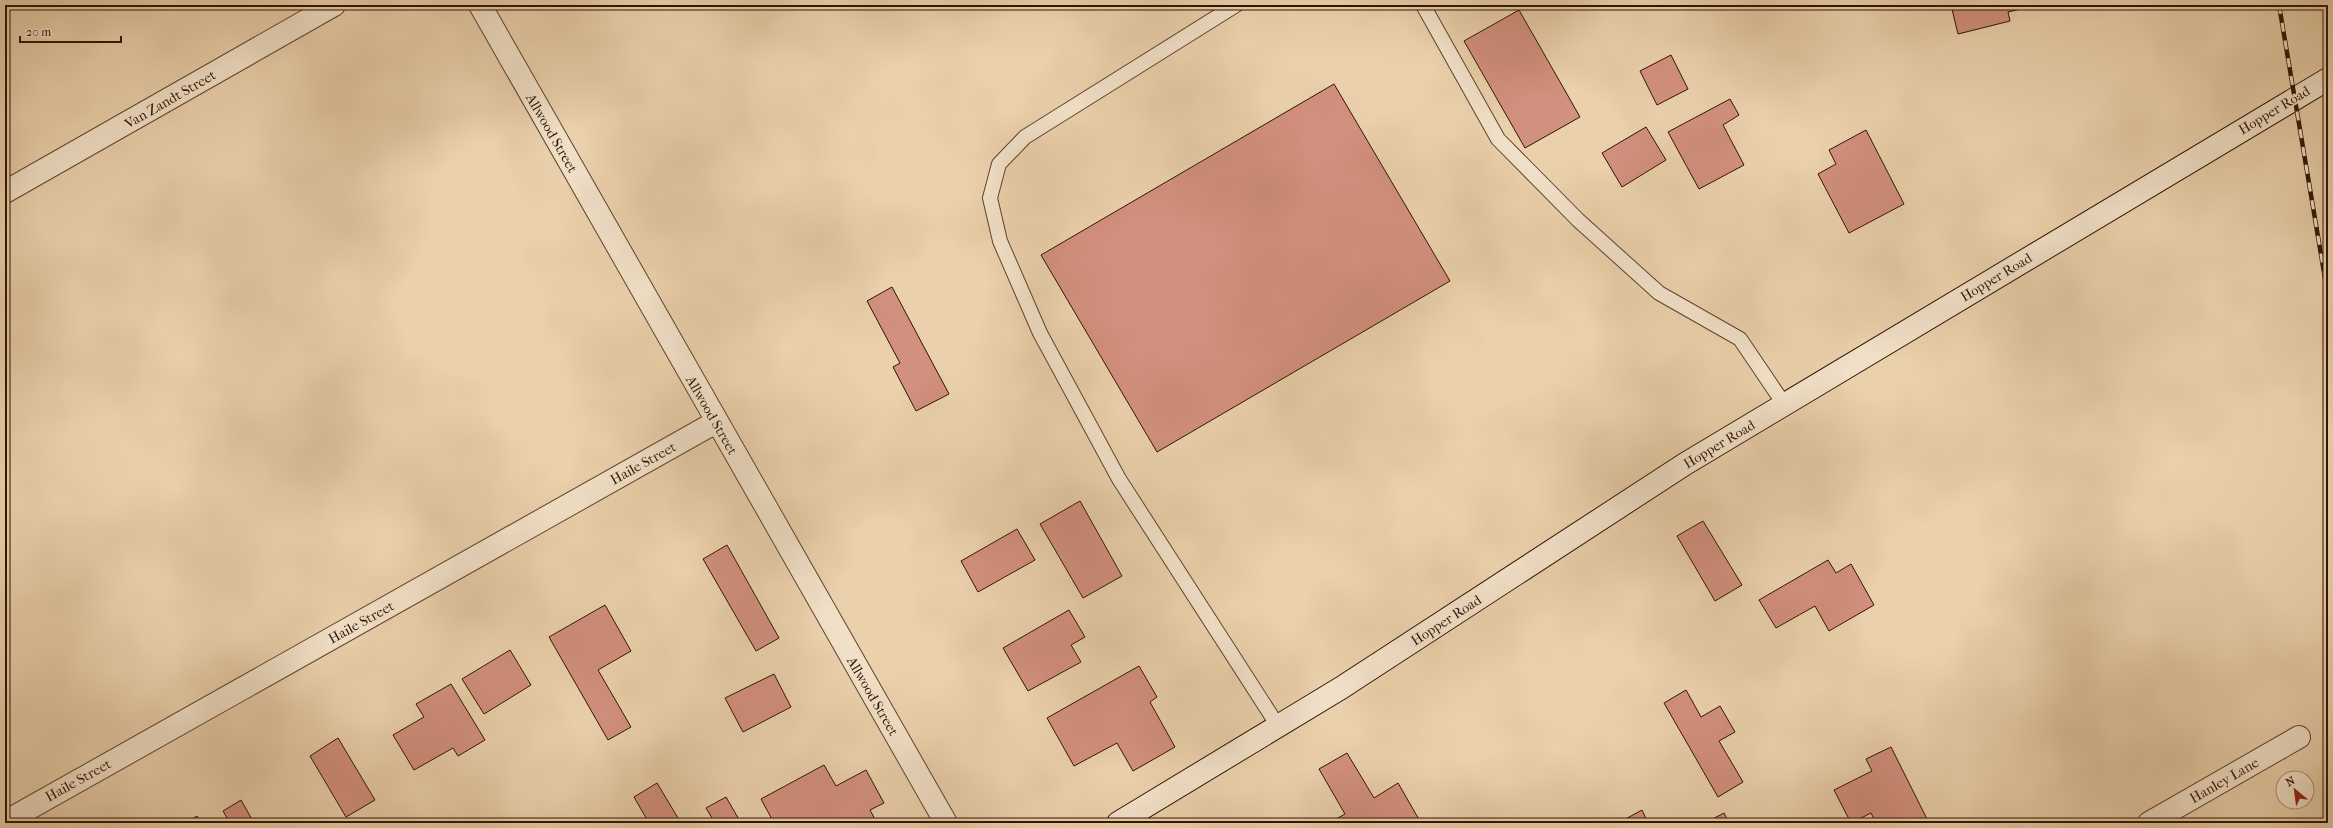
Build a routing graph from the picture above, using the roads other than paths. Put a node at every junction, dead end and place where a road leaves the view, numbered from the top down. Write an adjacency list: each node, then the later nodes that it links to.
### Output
1 (334, 5): 6 (street, Van Zandt Street)
2 (480, 5): 8 (street, Allwood Street)
3 (1236, 5): 9 (lane)
4 (1423, 5): 7 (lane)
5 (2328, 79): 7 (street, Hopper Road)
6 (5, 192)
7 (1784, 404): 9 (street, Hopper Road)
8 (716, 422): 11 (street, Haile Street); 12 (street, Allwood Street)
9 (1278, 726): 13 (street, Hopper Road)
10 (2299, 737): 14 (street, Hanley Lane)
11 (5, 822)
12 (946, 823)
13 (1118, 823)
14 (2149, 823)

